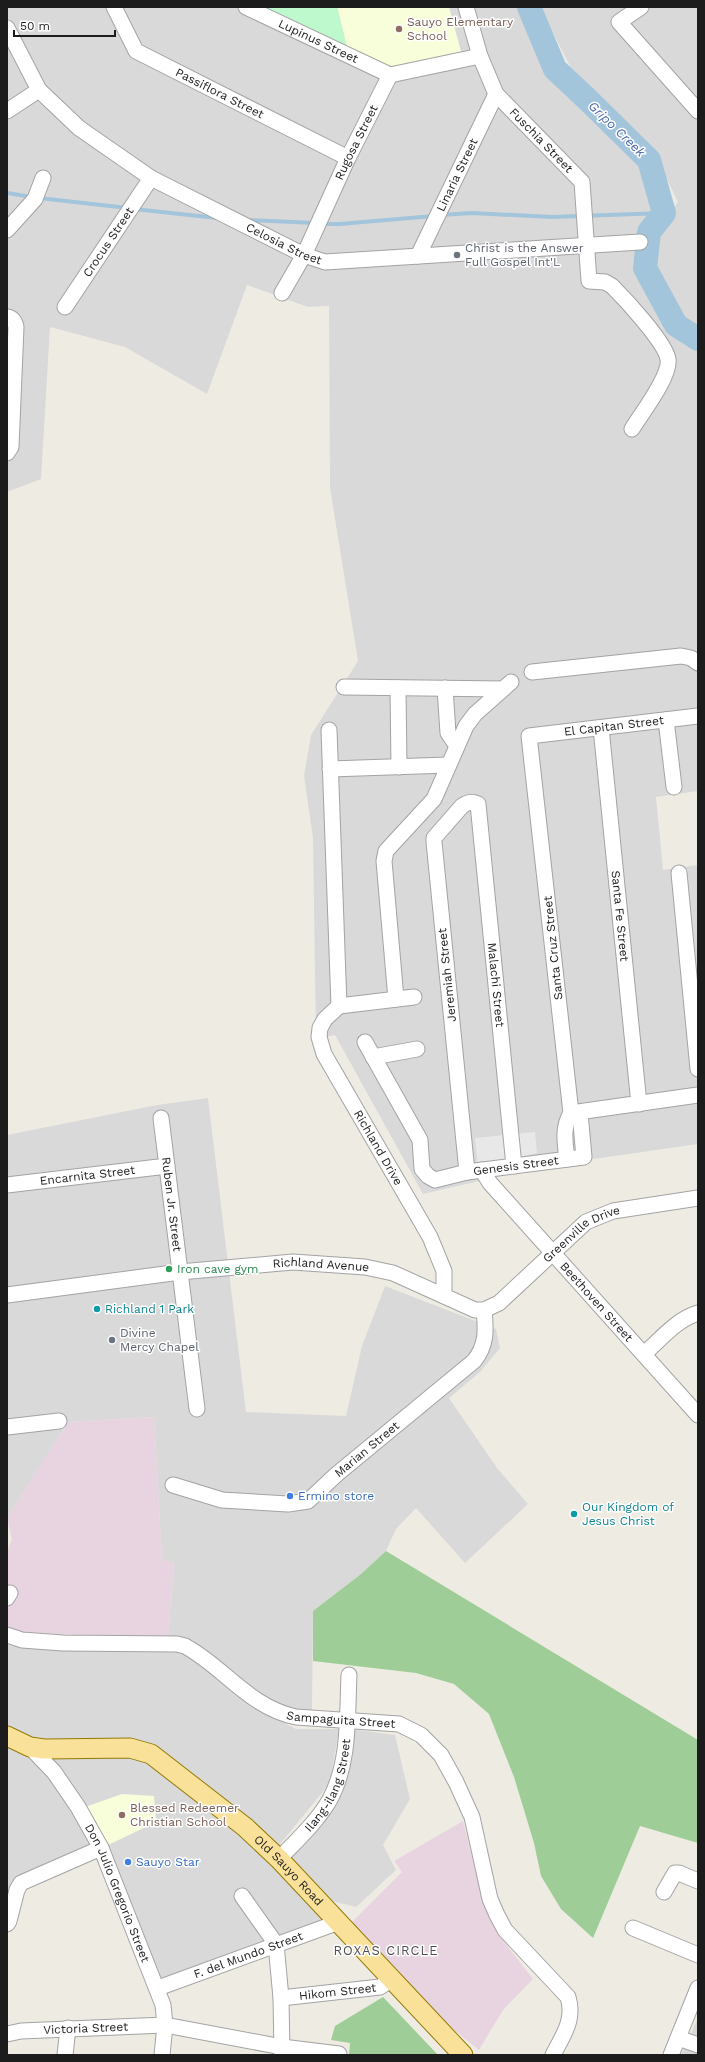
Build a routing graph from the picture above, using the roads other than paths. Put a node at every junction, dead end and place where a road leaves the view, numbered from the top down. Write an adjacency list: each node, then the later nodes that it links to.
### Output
1 (114, 7): 12 (street, Passiflora Street)
2 (246, 7): 7 (street, Lupinus Street)
3 (466, 7): 6 (street, Fuschia Street)
4 (641, 7): 11 (street)
5 (7, 28): 8 (street, Celosia Street)
6 (480, 56): 7 (street); 9 (street, Fuschia Street)
7 (390, 75): 12 (street, Rugosa Street)
8 (39, 90): 10 (street); 14 (street, Celosia Street)
9 (496, 94): 17 (street, Fuschia Street); 19 (street, Linaria Street)
10 (7, 110)
11 (698, 111)
12 (348, 158): 18 (street, Rugosa Street)
13 (44, 178): 15 (street)
14 (151, 178): 18 (street, Celosia Street); 21 (street, Crocus Street)
15 (7, 230)
16 (640, 242): 17 (street, Celosia Street)
17 (586, 245): 19 (street, Celosia Street); 23 (street, Fuschia Street)
18 (304, 255): 19 (street, Celosia Street); 20 (street, Rugosa Street)
19 (418, 256)
20 (282, 293)
21 (65, 307)
22 (7, 317): 24 (street)
23 (632, 429)
24 (7, 453)
25 (698, 663): 26 (street)
26 (532, 672)
27 (344, 687): 28 (street)
28 (398, 688): 29 (street); 37 (street)
29 (445, 688): 35 (street); 35 (street)
30 (698, 716): 31 (street, El Capitan Street)
31 (666, 720): 32 (street, El Capitan Street); 39 (street)
32 (601, 728): 34 (street, El Capitan Street); 50 (street, Santa Fe Street)
33 (329, 730): 38 (street)
34 (529, 736): 51 (street, Santa Cruz Street)
35 (457, 746): 36 (street)
36 (448, 765): 37 (street); 43 (street)
37 (399, 767): 38 (street)
38 (330, 769): 44 (street)
39 (674, 786)
40 (478, 804): 56 (street, Malachi Street); 58 (street, Jeremiah Street)
41 (679, 873): 48 (street)
42 (414, 997): 43 (street)
43 (396, 999): 44 (street)
44 (339, 1006): 64 (street, Richland Drive)
45 (365, 1042): 47 (street)
46 (417, 1049): 47 (street)
47 (373, 1057): 58 (street, Genesis Street)
48 (698, 1069)
49 (698, 1095): 50 (street)
50 (639, 1104): 51 (street)
51 (576, 1113): 53 (street, Santa Cruz Street); 54 (street, Santa Cruz Street)
52 (161, 1118): 55 (street, Ruben Jr. Street)
53 (584, 1157): 54 (street, Genesis Street)
54 (567, 1159): 56 (street, Genesis Street)
55 (167, 1166): 59 (street, Encarnita Street); 62 (street, Ruben Jr. Street)
56 (514, 1166): 57 (street, Genesis Street)
57 (482, 1170): 58 (street, Genesis Street); 61 (street, Beethoven Street)
58 (467, 1172)
59 (7, 1185)
60 (698, 1198): 61 (street, Greenville Drive)
61 (553, 1251): 65 (street, Greenville Drive); 67 (street, Beethoven Street)
62 (180, 1272): 63 (street, Richland Avenue); 64 (street, Richland Avenue); 68 (street, Ruben Jr. Street)
63 (7, 1295)
64 (444, 1296): 65 (street, Richland Avenue)
65 (484, 1310): 72 (street, Marian Street)
66 (698, 1313): 67 (street)
67 (644, 1354): 69 (street, Beethoven Street)
68 (197, 1409)
69 (698, 1415)
70 (58, 1421): 71 (street)
71 (7, 1427)
72 (173, 1485)
73 (7, 1635): 75 (street, Sampaguita Street)
74 (349, 1676): 75 (street, Ilang-ilang Street)
75 (347, 1721): 79 (street, Ilang-ilang Street); 102 (street, Sampaguita Street)
76 (7, 1736): 77 (main road)
77 (30, 1747): 78 (street, Don Julio Gregorio Street); 79 (main road, Old Sauyo Road)
78 (101, 1848): 84 (street); 89 (street, Don Julio Gregorio Street)
79 (279, 1859): 83 (main road, Old Sauyo Road)
80 (698, 1881): 81 (street)
81 (664, 1892)
82 (242, 1896): 86 (street)
83 (339, 1922): 86 (street, F. del Mundo Street); 88 (main road, Old Sauyo Road)
84 (7, 1924)
85 (633, 1928): 87 (street)
86 (276, 1944): 89 (street, F. del Mundo Street); 91 (street)
87 (698, 1955)
88 (392, 1979): 91 (street, Hikom Street); 101 (main road, Old Sauyo Road)
89 (158, 1988): 92 (street, Don Julio Gregorio Street)
90 (698, 1988): 95 (street)
91 (281, 1998): 97 (street)
92 (165, 2025): 93 (street, Victoria Street); 97 (street, Victoria Street); 100 (street, Don Julio Gregorio Street)
93 (68, 2028): 94 (street, Victoria Street); 99 (street)
94 (7, 2034)
95 (678, 2038): 96 (street); 103 (street)
96 (698, 2045)
97 (282, 2051): 98 (street, Victoria Street)
98 (339, 2054)
99 (65, 2055)
100 (162, 2055)
101 (464, 2055)
102 (553, 2055)
103 (671, 2055)

